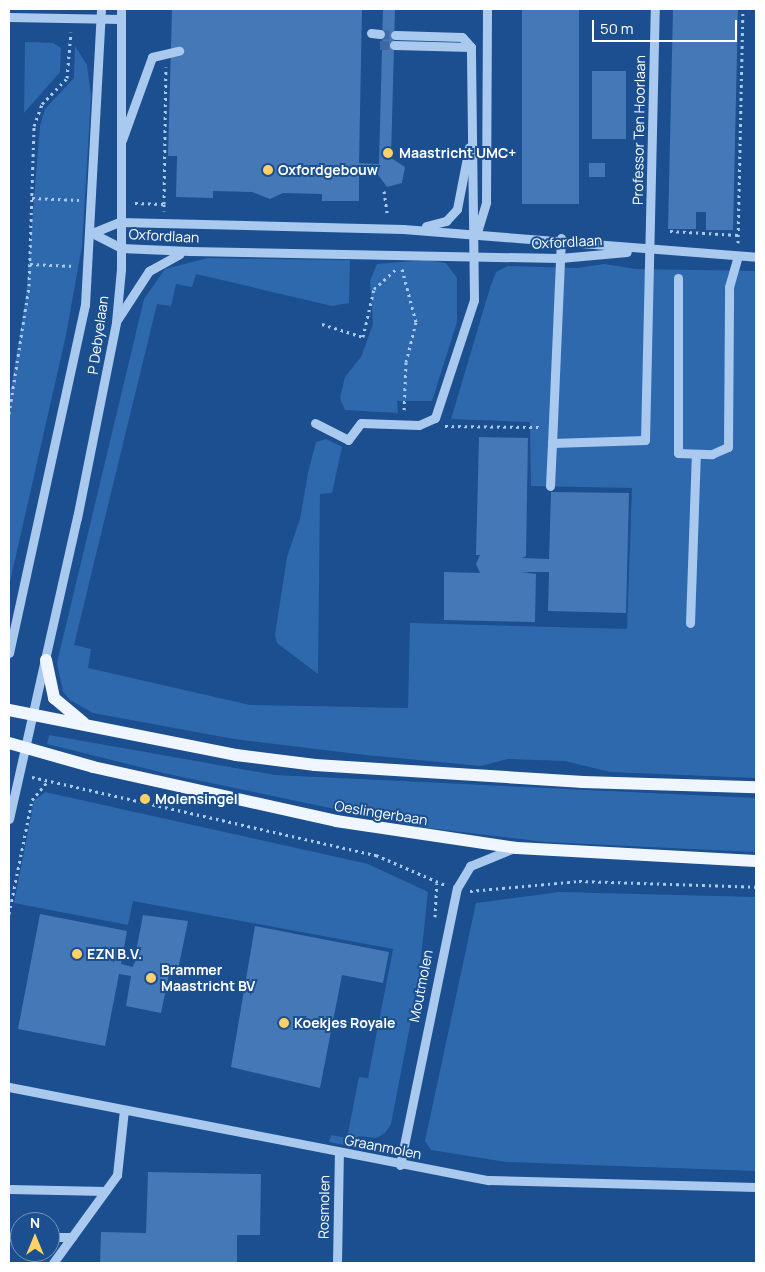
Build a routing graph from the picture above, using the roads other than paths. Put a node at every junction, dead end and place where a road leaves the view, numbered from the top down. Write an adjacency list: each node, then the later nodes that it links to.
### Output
1 (120, 9): 7 (street, P Debyelaan)
2 (127, 9): 7 (street)
3 (487, 9): 15 (street)
4 (655, 9): 19 (street, Professor Ten Hoorlaan)
5 (101, 14): 6 (street); 7 (street); 14 (street, P Debyelaan)
6 (9, 17)
7 (121, 19): 11 (street, P Debyelaan)
8 (395, 40): 10 (street)
9 (179, 51): 11 (street)
10 (469, 146): 13 (street); 15 (street)
11 (119, 149): 12 (street, P Debyelaan)
12 (119, 222): 13 (street, Oxfordlaan); 14 (street, Oxfordlaan); 17 (street, P Debyelaan)
13 (404, 229): 15 (street, Oxfordlaan)
14 (92, 233): 17 (street, Oxfordlaan); 31 (street, P Debyelaan)
15 (476, 234): 16 (street, Oxfordlaan); 21 (street)
16 (561, 238): 19 (street, Oxfordlaan); 23 (street)
17 (121, 248): 18 (street, Oxfordlaan); 25 (street, P Debyelaan)
18 (190, 251): 21 (street, Oxfordlaan); 25 (street)
19 (647, 251): 20 (street, Oxfordlaan); 23 (street, Oxfordlaan); 27 (street, Professor Ten Hoorlaan)
20 (738, 256): 22 (street, Oxfordlaan); 28 (street)
21 (476, 257): 23 (street, Oxfordlaan); 26 (street)
22 (756, 257)
23 (560, 258): 27 (street)
24 (678, 278): 28 (street)
25 (116, 322): 32 (street, P Debyelaan)
26 (315, 423)
27 (552, 443): 29 (street)
28 (696, 454): 30 (street)
29 (550, 486)
30 (690, 622)
31 (9, 653)
32 (46, 660): 34 (street, P Debyelaan); 35 (main road)
33 (9, 710): 34 (main road)
34 (33, 715): 35 (main road); 37 (street)
35 (92, 727): 38 (main road)
36 (9, 743): 37 (main road, Oeslingerbaan)
37 (25, 748): 39 (street); 40 (main road, Oeslingerbaan)
38 (756, 786)
39 (9, 819)
40 (517, 848): 41 (main road, Oeslingerbaan); 45 (street, Moutmolen)
41 (756, 861)
42 (9, 1087): 43 (street, Graanmolen)
43 (124, 1110): 44 (street, Graanmolen); 48 (street)
44 (338, 1152): 45 (street, Graanmolen); 52 (street, Rosmolen)
45 (400, 1165): 46 (street, Graanmolen)
46 (756, 1188)
47 (9, 1189): 48 (street)
48 (105, 1191): 50 (street)
49 (60, 1237): 50 (street)
50 (72, 1237): 51 (street)
51 (53, 1263)
52 (337, 1263)

